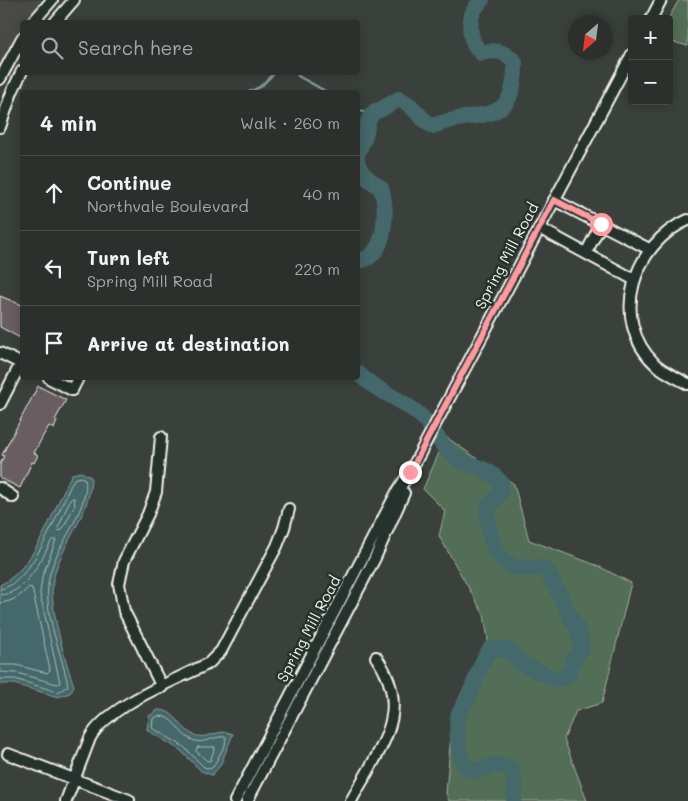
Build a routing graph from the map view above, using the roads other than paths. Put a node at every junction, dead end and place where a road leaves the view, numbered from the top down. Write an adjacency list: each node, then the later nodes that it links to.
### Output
1 (52, 0): 5 (street)
2 (661, 0): 4 (street)
3 (70, 1): 6 (street)
4 (653, 15)
5 (36, 20)
6 (56, 20)
7 (20, 42): 10 (street)
8 (629, 60): 12 (street, Spring Mill Road)
9 (20, 75): 11 (street)
10 (0, 79)
11 (0, 127)
12 (554, 200): 14 (street); 15 (street, Spring Mill Road)
13 (688, 220): 16 (street)
14 (601, 224): 16 (street); 17 (street)
15 (539, 228): 17 (street); 28 (street, Spring Mill Road)
16 (649, 249): 18 (street)
17 (586, 254): 18 (street)
18 (633, 279): 24 (street)
19 (0, 353): 20 (street)
20 (20, 363)
21 (20, 367): 25 (street)
22 (53, 380): 23 (street)
23 (77, 380)
24 (688, 384)
25 (3, 388): 26 (street)
26 (0, 404)
27 (161, 437): 33 (street)
28 (410, 472): 38 (street, Spring Mill Road); 39 (street, Spring Mill Road)
29 (0, 488): 30 (street)
30 (13, 498)
31 (289, 509): 33 (street)
32 (376, 656): 40 (street)
33 (162, 687): 35 (street)
34 (8, 754): 35 (street)
35 (74, 780): 36 (street); 37 (street)
36 (129, 800)
37 (66, 801)
38 (235, 801)
39 (247, 801)
40 (351, 801)

